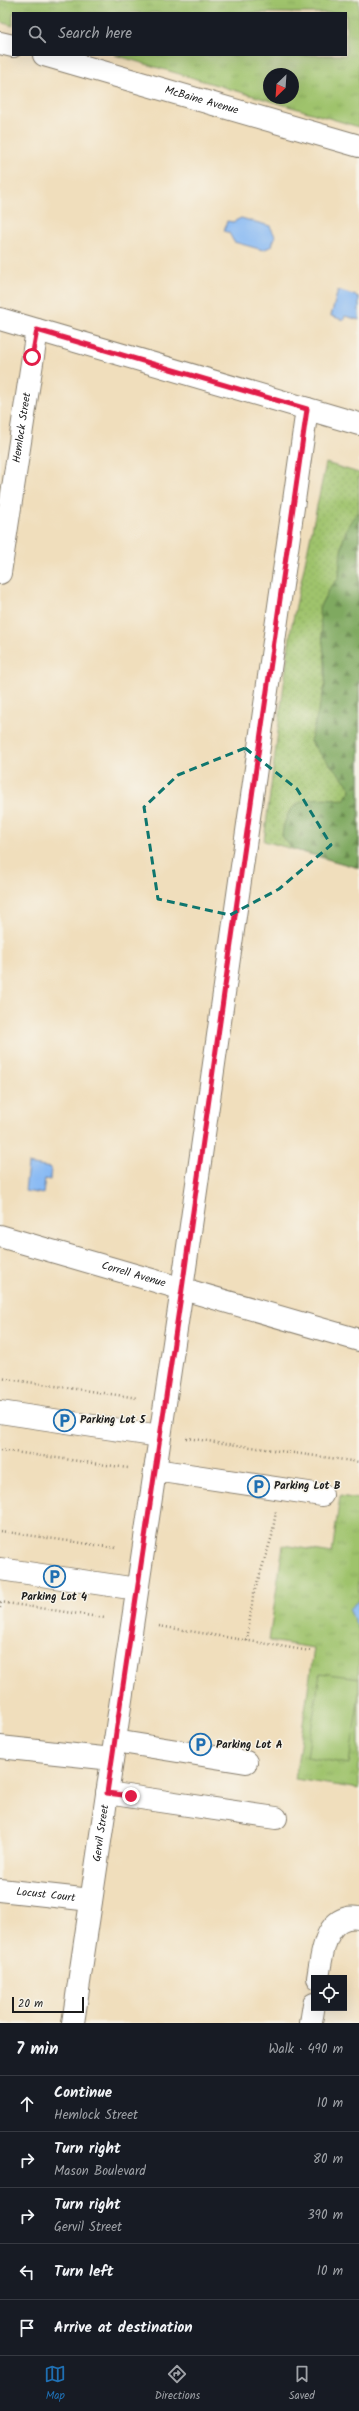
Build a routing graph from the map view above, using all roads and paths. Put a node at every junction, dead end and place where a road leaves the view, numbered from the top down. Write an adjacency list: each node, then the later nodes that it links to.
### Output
1 (0, 43): 2 (street)
2 (12, 46)
3 (47, 56): 4 (street, McBaine Avenue)
4 (359, 146)
5 (0, 319): 6 (street)
6 (37, 330): 7 (street); 9 (street, Hemlock Street)
7 (307, 409): 8 (street); 11 (street, Gervil Street)
8 (359, 424)
9 (0, 573)
10 (0, 1236): 11 (street, Correll Avenue)
11 (182, 1289): 12 (street, Correll Avenue); 16 (street, Gervil Street)
12 (359, 1340)
13 (0, 1378): 14 (path)
14 (138, 1398)
15 (0, 1412): 16 (street)
16 (160, 1436): 21 (street, Gervil Street)
17 (186, 1438): 19 (path)
18 (0, 1450): 20 (path)
19 (359, 1462)
20 (128, 1468)
21 (155, 1470): 22 (street); 27 (street, Gervil Street)
22 (322, 1495)
23 (277, 1507): 32 (path)
24 (0, 1531): 25 (path)
25 (116, 1548)
26 (0, 1569): 27 (street)
27 (137, 1589): 35 (street, Gervil Street)
28 (0, 1602): 29 (path); 30 (path)
29 (0, 1608)
30 (105, 1618)
31 (159, 1626): 32 (path)
32 (248, 1641): 33 (path)
33 (310, 1651)
34 (0, 1747): 35 (street)
35 (114, 1750): 36 (street); 37 (street, Gervil Street)
36 (246, 1762)
37 (107, 1793): 38 (street); 40 (street, Gervil Street)
38 (276, 1818)
39 (0, 1890): 40 (street, Locust Court)
40 (91, 1900): 44 (street, Gervil Street)
41 (359, 1918): 42 (street)
42 (319, 1975)
43 (313, 2011): 45 (street)
44 (73, 2023)
45 (311, 2023)

